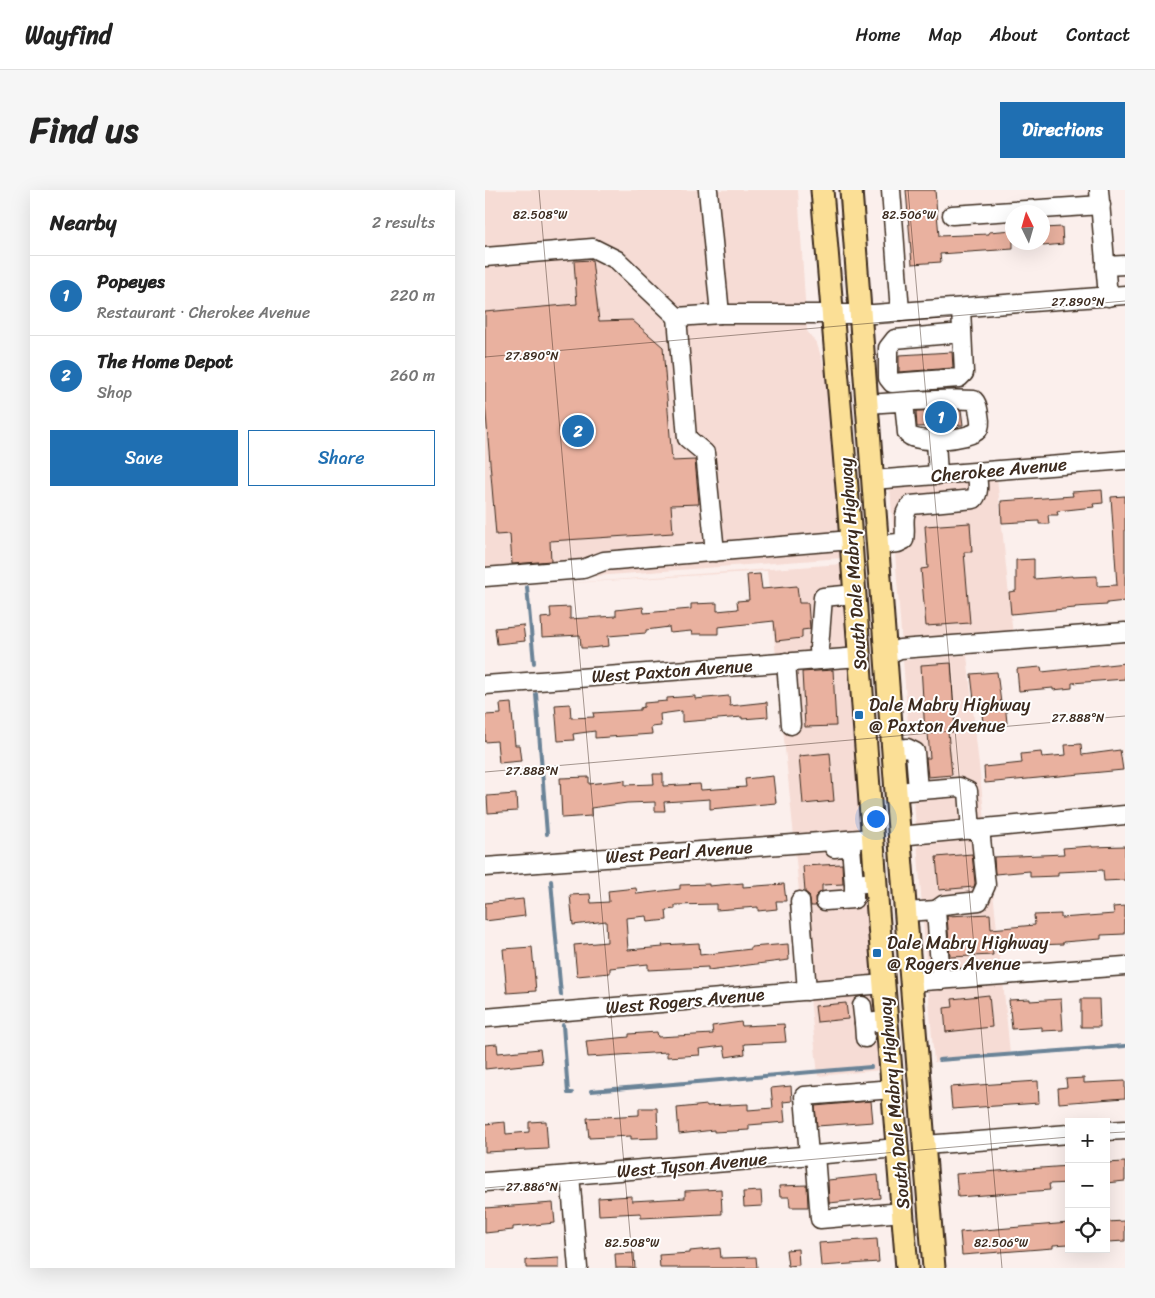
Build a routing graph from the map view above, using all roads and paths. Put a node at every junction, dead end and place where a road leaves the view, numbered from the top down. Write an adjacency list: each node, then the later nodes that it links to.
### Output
1 (708, 190): 13 (street)
2 (822, 190): 14 (main road, South Dale Mabry Highway)
3 (851, 190): 15 (main road, South Dale Mabry Highway)
4 (891, 190): 12 (street)
5 (1100, 198): 6 (street); 9 (street)
6 (952, 216)
7 (485, 257): 16 (street)
8 (1125, 265): 9 (street)
9 (1105, 266): 10 (street)
10 (1116, 296): 11 (street)
11 (961, 308): 12 (street); 17 (street)
12 (900, 312): 15 (street)
13 (720, 314): 14 (street); 16 (street)
14 (833, 314): 15 (street); 25 (main road, South Dale Mabry Highway)
15 (861, 314): 19 (main road, South Dale Mabry Highway)
16 (677, 318): 27 (street)
17 (962, 333): 17 (street)
18 (904, 402): 19 (street); 20 (street); 20 (street)
19 (867, 404): 24 (main road, South Dale Mabry Highway)
20 (936, 440): 23 (street)
21 (1125, 460): 22 (street, Cherokee Avenue)
22 (977, 472): 23 (street, Cherokee Avenue); 26 (street)
23 (938, 475): 24 (street, Cherokee Avenue)
24 (873, 480): 26 (main road, South Dale Mabry Highway)
25 (851, 540): 27 (street); 29 (main road, South Dale Mabry Highway)
26 (878, 545): 31 (main road, South Dale Mabry Highway)
27 (715, 552): 28 (street)
28 (485, 577)
29 (855, 588): 31 (main road); 32 (main road, South Dale Mabry Highway); 33 (street)
30 (1125, 632): 31 (street)
31 (886, 655): 37 (main road, South Dale Mabry Highway)
32 (860, 657): 33 (street, West Paxton Avenue); 37 (main road); 44 (main road, South Dale Mabry Highway)
33 (820, 660): 34 (street, West Paxton Avenue)
34 (786, 662): 35 (street, West Paxton Avenue); 36 (street)
35 (485, 685)
36 (791, 725)
37 (891, 729): 38 (main road, South Dale Mabry Highway)
38 (893, 750): 39 (street); 40 (main road, South Dale Mabry Highway)
39 (918, 790): 40 (street); 42 (street)
40 (896, 792): 43 (main road, South Dale Mabry Highway)
41 (1125, 815): 42 (street)
42 (976, 829): 43 (street); 51 (street)
43 (899, 836): 53 (main road, South Dale Mabry Highway)
44 (873, 838): 45 (street, West Pearl Avenue); 47 (main road, South Dale Mabry Highway)
45 (803, 843): 46 (street, West Pearl Avenue); 48 (street)
46 (485, 867)
47 (876, 883): 48 (street); 52 (main road, South Dale Mabry Highway)
48 (854, 884): 50 (street)
49 (800, 901): 58 (street)
50 (825, 901)
51 (937, 910): 53 (street); 55 (street)
52 (878, 912): 56 (main road); 57 (main road, South Dale Mabry Highway)
53 (905, 912): 56 (main road, South Dale Mabry Highway)
54 (1125, 966): 55 (street)
55 (941, 980): 56 (street)
56 (911, 982): 62 (main road, South Dale Mabry Highway)
57 (884, 984): 58 (street, West Rogers Avenue); 61 (main road, South Dale Mabry Highway); 62 (main road)
58 (807, 991): 60 (street, West Rogers Avenue)
59 (862, 1006): 61 (street)
60 (485, 1018)
61 (887, 1021): 63 (main road, South Dale Mabry Highway)
62 (917, 1061): 67 (main road, South Dale Mabry Highway)
63 (893, 1089): 68 (main road, South Dale Mabry Highway); 69 (street)
64 (1125, 1130): 65 (street)
65 (1110, 1131)
66 (1065, 1134): 67 (street)
67 (925, 1145): 76 (main road, South Dale Mabry Highway)
68 (898, 1148): 69 (street, West Tyson Avenue); 72 (main road, South Dale Mabry Highway)
69 (812, 1155): 70 (street, West Tyson Avenue); 72 (street)
70 (570, 1175): 71 (street, West Tyson Avenue); 73 (street)
71 (485, 1182)
72 (903, 1212): 74 (main road, South Dale Mabry Highway); 75 (main road)
73 (578, 1268)
74 (907, 1268)
75 (918, 1268)
76 (934, 1268)

